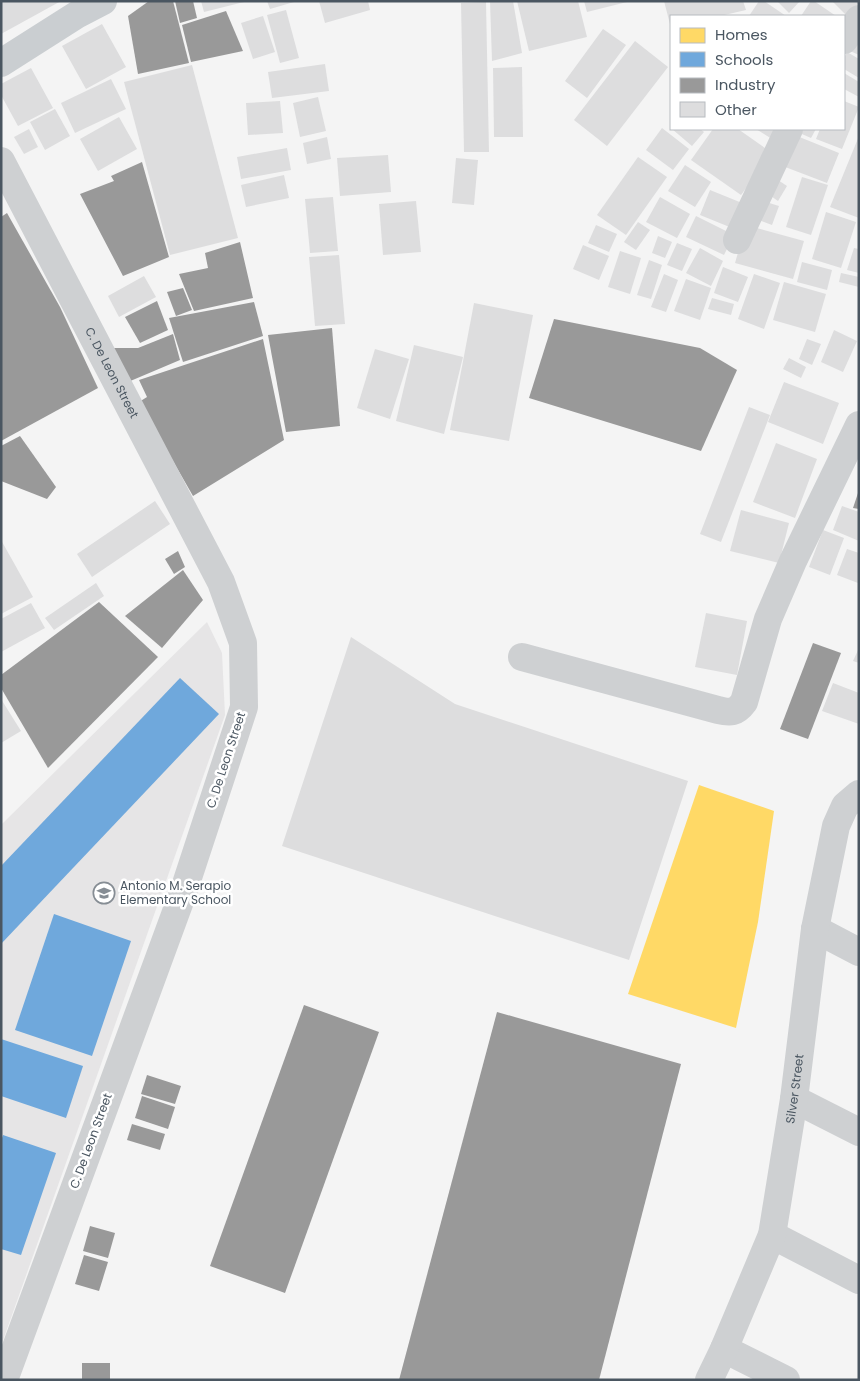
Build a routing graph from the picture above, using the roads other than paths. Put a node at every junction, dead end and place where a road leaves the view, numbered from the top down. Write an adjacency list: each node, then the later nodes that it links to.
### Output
1 (103, 1): 4 (main road)
2 (859, 19): 3 (street)
3 (845, 39)
4 (1, 63)
5 (789, 130): 7 (street)
6 (1, 161): 18 (street, C. De Leon Street)
7 (737, 240)
8 (859, 425): 9 (street)
9 (522, 658)
10 (859, 794): 11 (street, Silver Street)
11 (815, 930): 12 (street); 13 (street, Silver Street)
12 (859, 952)
13 (794, 1099): 14 (street); 15 (street, Silver Street)
14 (859, 1132)
15 (772, 1235): 16 (street); 17 (street, Silver Street)
16 (859, 1280)
17 (724, 1349): 19 (street, Silver Street); 20 (street)
18 (4, 1380)
19 (709, 1380)
20 (786, 1380)

